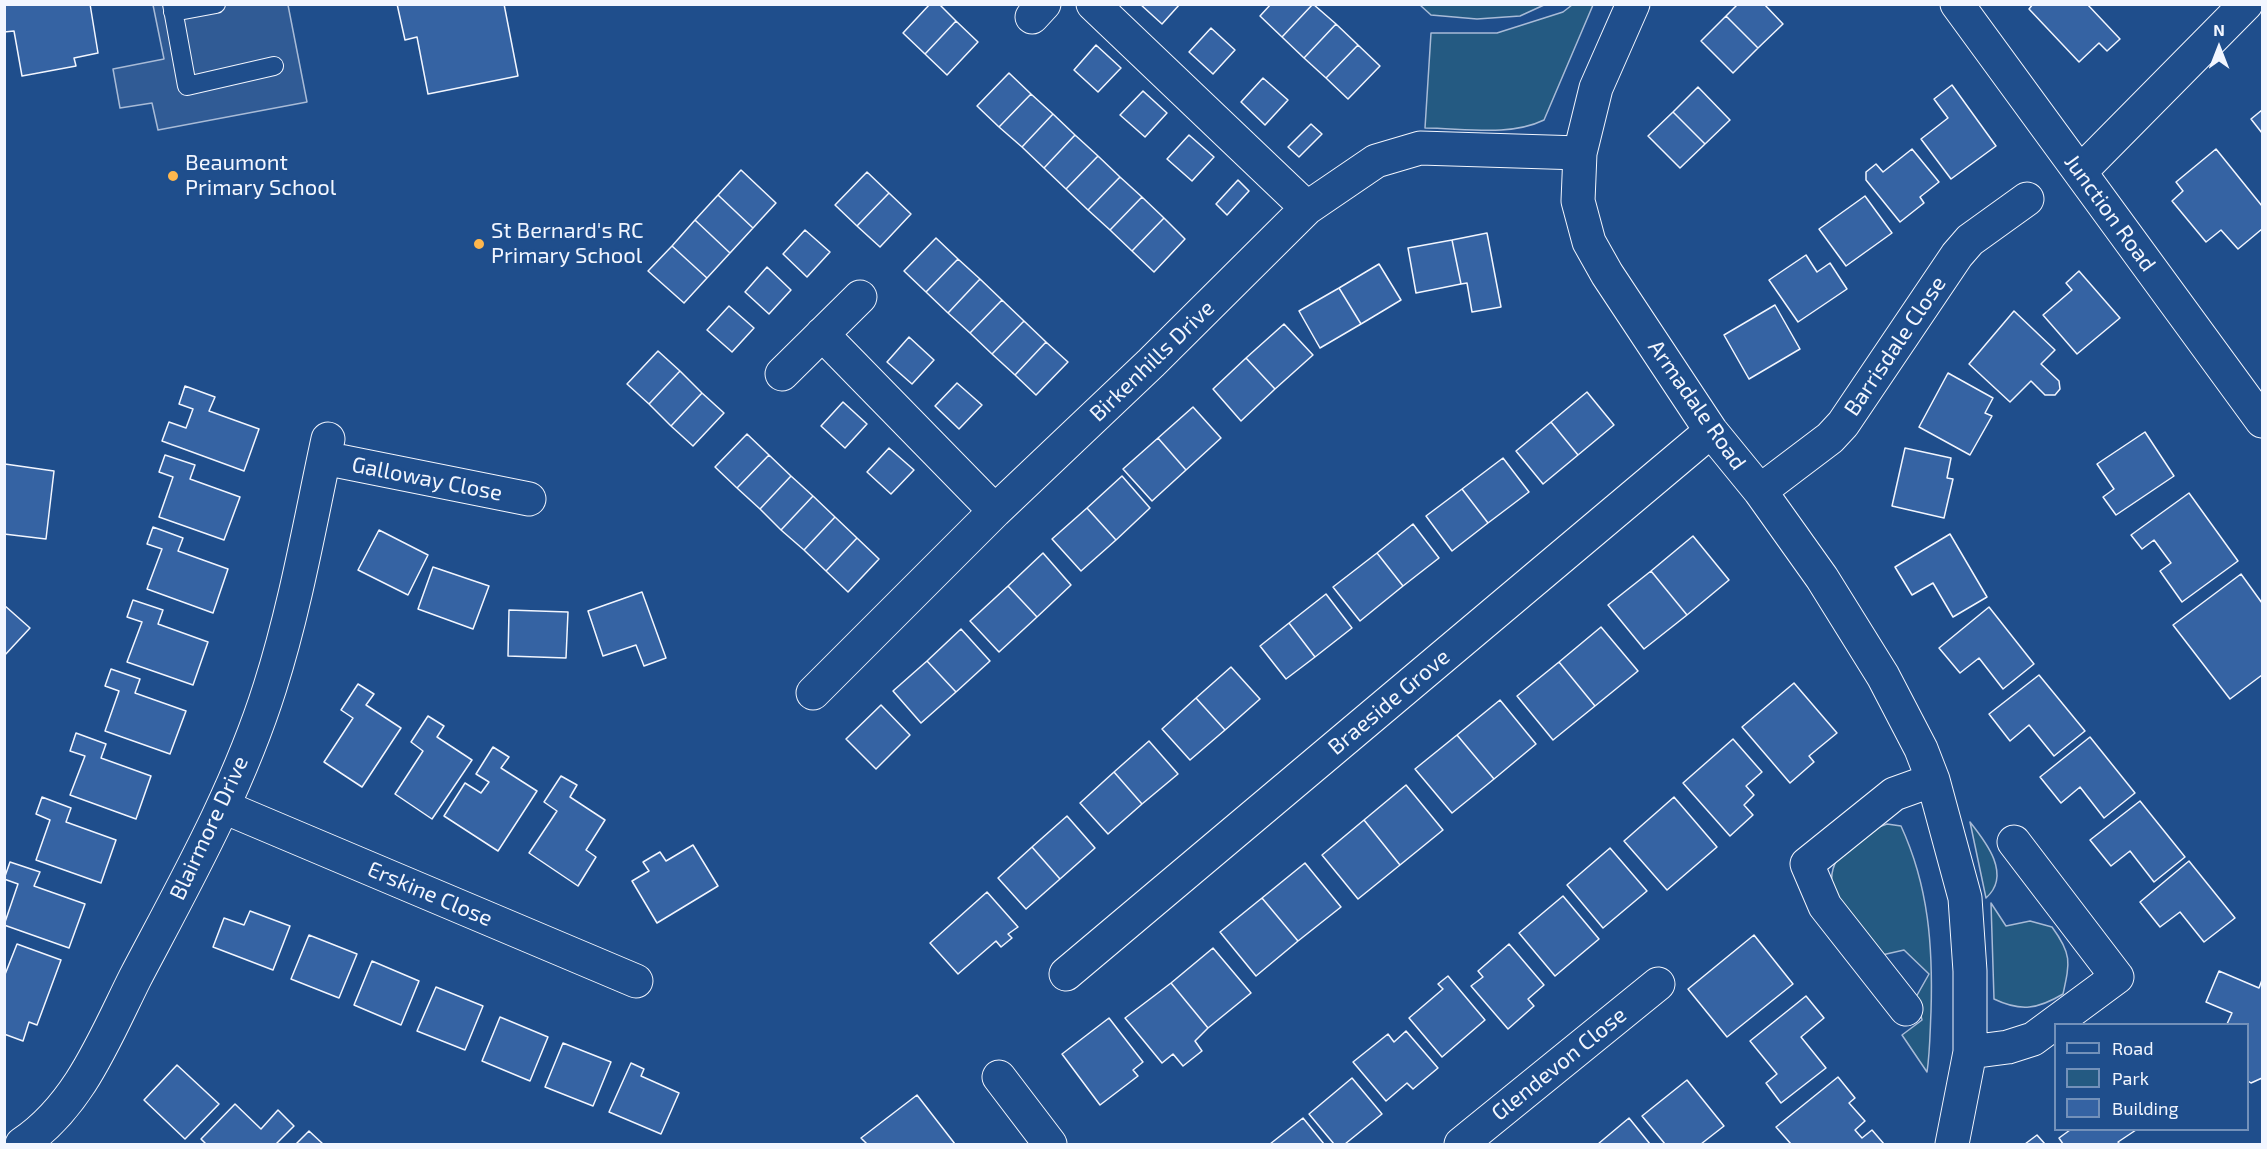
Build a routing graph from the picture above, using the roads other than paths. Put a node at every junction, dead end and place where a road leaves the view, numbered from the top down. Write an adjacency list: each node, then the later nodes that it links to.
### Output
1 (216, 4): 6 (lane)
2 (1093, 4): 11 (street)
3 (1633, 4): 8 (street, Armadale Road)
4 (1957, 4): 9 (street, Junction Road)
5 (2246, 4): 9 (street)
6 (173, 8): 7 (lane)
7 (274, 66)
8 (1580, 153): 11 (street, Birkenhills Drive); 16 (street, Armadale Road)
9 (2080, 172): 15 (street, Junction Road)
10 (2027, 199): 18 (street, Barrisdale Close)
11 (1307, 208): 20 (street, Birkenhills Drive)
12 (860, 297): 13 (street)
13 (822, 334): 14 (street); 20 (street)
14 (782, 374)
15 (2262, 421)
16 (1711, 431): 18 (street, Armadale Road); 25 (street, Braeside Grove)
17 (326, 449): 19 (street, Galloway Close); 23 (street, Blairmore Drive)
18 (1760, 491): 22 (street, Armadale Road)
19 (529, 499)
20 (995, 511): 21 (street, Birkenhills Drive)
21 (813, 693)
22 (1934, 780): 28 (street); 31 (street, Armadale Road)
23 (224, 807): 26 (street, Erskine Close); 33 (street, Blairmore Drive)
24 (2014, 842): 29 (street)
25 (1066, 974)
26 (636, 981)
27 (1658, 984): 35 (street, Glendevon Close)
28 (1906, 1009)
29 (2055, 1023)
30 (2054, 1024): 31 (street)
31 (1970, 1052): 36 (street, Armadale Road)
32 (999, 1077): 34 (street)
33 (41, 1140)
34 (1050, 1144)
35 (1461, 1144)
36 (1952, 1144)

